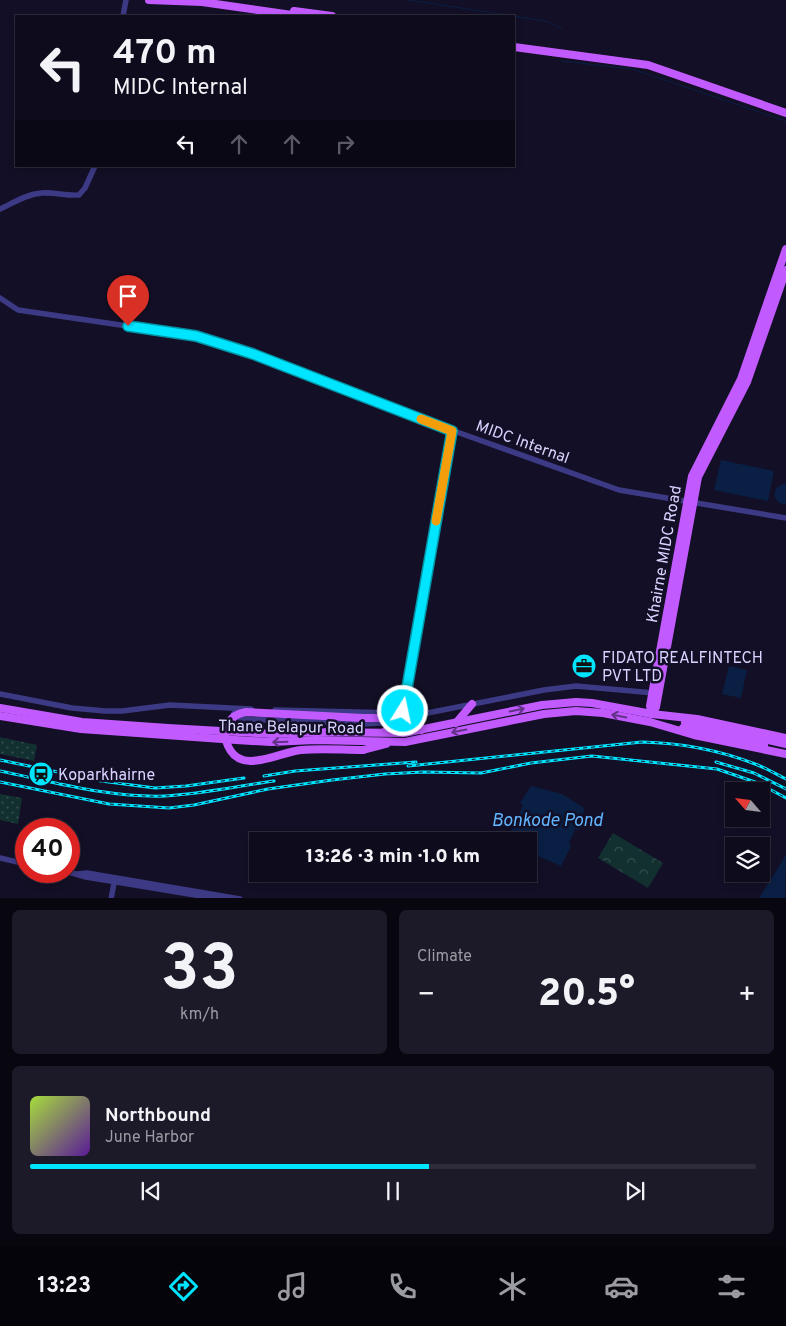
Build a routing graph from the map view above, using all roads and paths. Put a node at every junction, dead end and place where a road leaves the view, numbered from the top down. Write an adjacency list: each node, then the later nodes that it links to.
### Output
1 (126, 0): 4 (street)
2 (149, 0): 5 (main road)
3 (215, 0): 6 (main road)
4 (123, 15)
5 (292, 15)
6 (325, 15)
7 (515, 42): 9 (main road)
8 (515, 46): 10 (main road)
9 (786, 108)
10 (786, 113)
11 (95, 167): 12 (street)
12 (0, 209)
13 (786, 250): 17 (main road, Khairne MIDC Road)
14 (786, 270): 17 (main road, Khairne MIDC Road)
15 (0, 298): 16 (street, MIDC Internal)
16 (452, 431): 17 (street, MIDC Internal); 25 (street)
17 (690, 502): 18 (street, MIDC Internal); 19 (main road, Khairne MIDC Road)
18 (786, 518)
19 (655, 693): 21 (street); 26 (main road, Khairne MIDC Road)
20 (0, 694): 23 (street)
21 (472, 704): 25 (street); 27 (main road)
22 (0, 708): 30 (main road, Thane Belapur Road)
23 (232, 708): 25 (street); 25 (street)
24 (0, 716): 32 (main road, Thane Belapur Road, one-way to 24)
25 (401, 718): 29 (main road); 30 (main road); 32 (main road, bridge)
26 (651, 718): 27 (main road, Thane Belapur Road, one-way to 26); 28 (main road); 31 (main road, Thane Belapur Road); 32 (main road, Thane Belapur Road, one-way to 32); 35 (main road, Thane Belapur Road)
27 (456, 723): 29 (main road, Thane Belapur Road)
28 (695, 727): 33 (main road); 34 (main road)
29 (422, 730): 30 (main road, Thane Belapur Road)
30 (382, 733)
31 (786, 738)
32 (395, 742)
33 (786, 744)
34 (786, 749)
35 (786, 754)
36 (0, 858): 37 (street)
37 (15, 861)
38 (80, 875): 39 (street)
39 (115, 880): 40 (street); 41 (street); 42 (street)
40 (111, 898)
41 (219, 898)
42 (240, 898)

